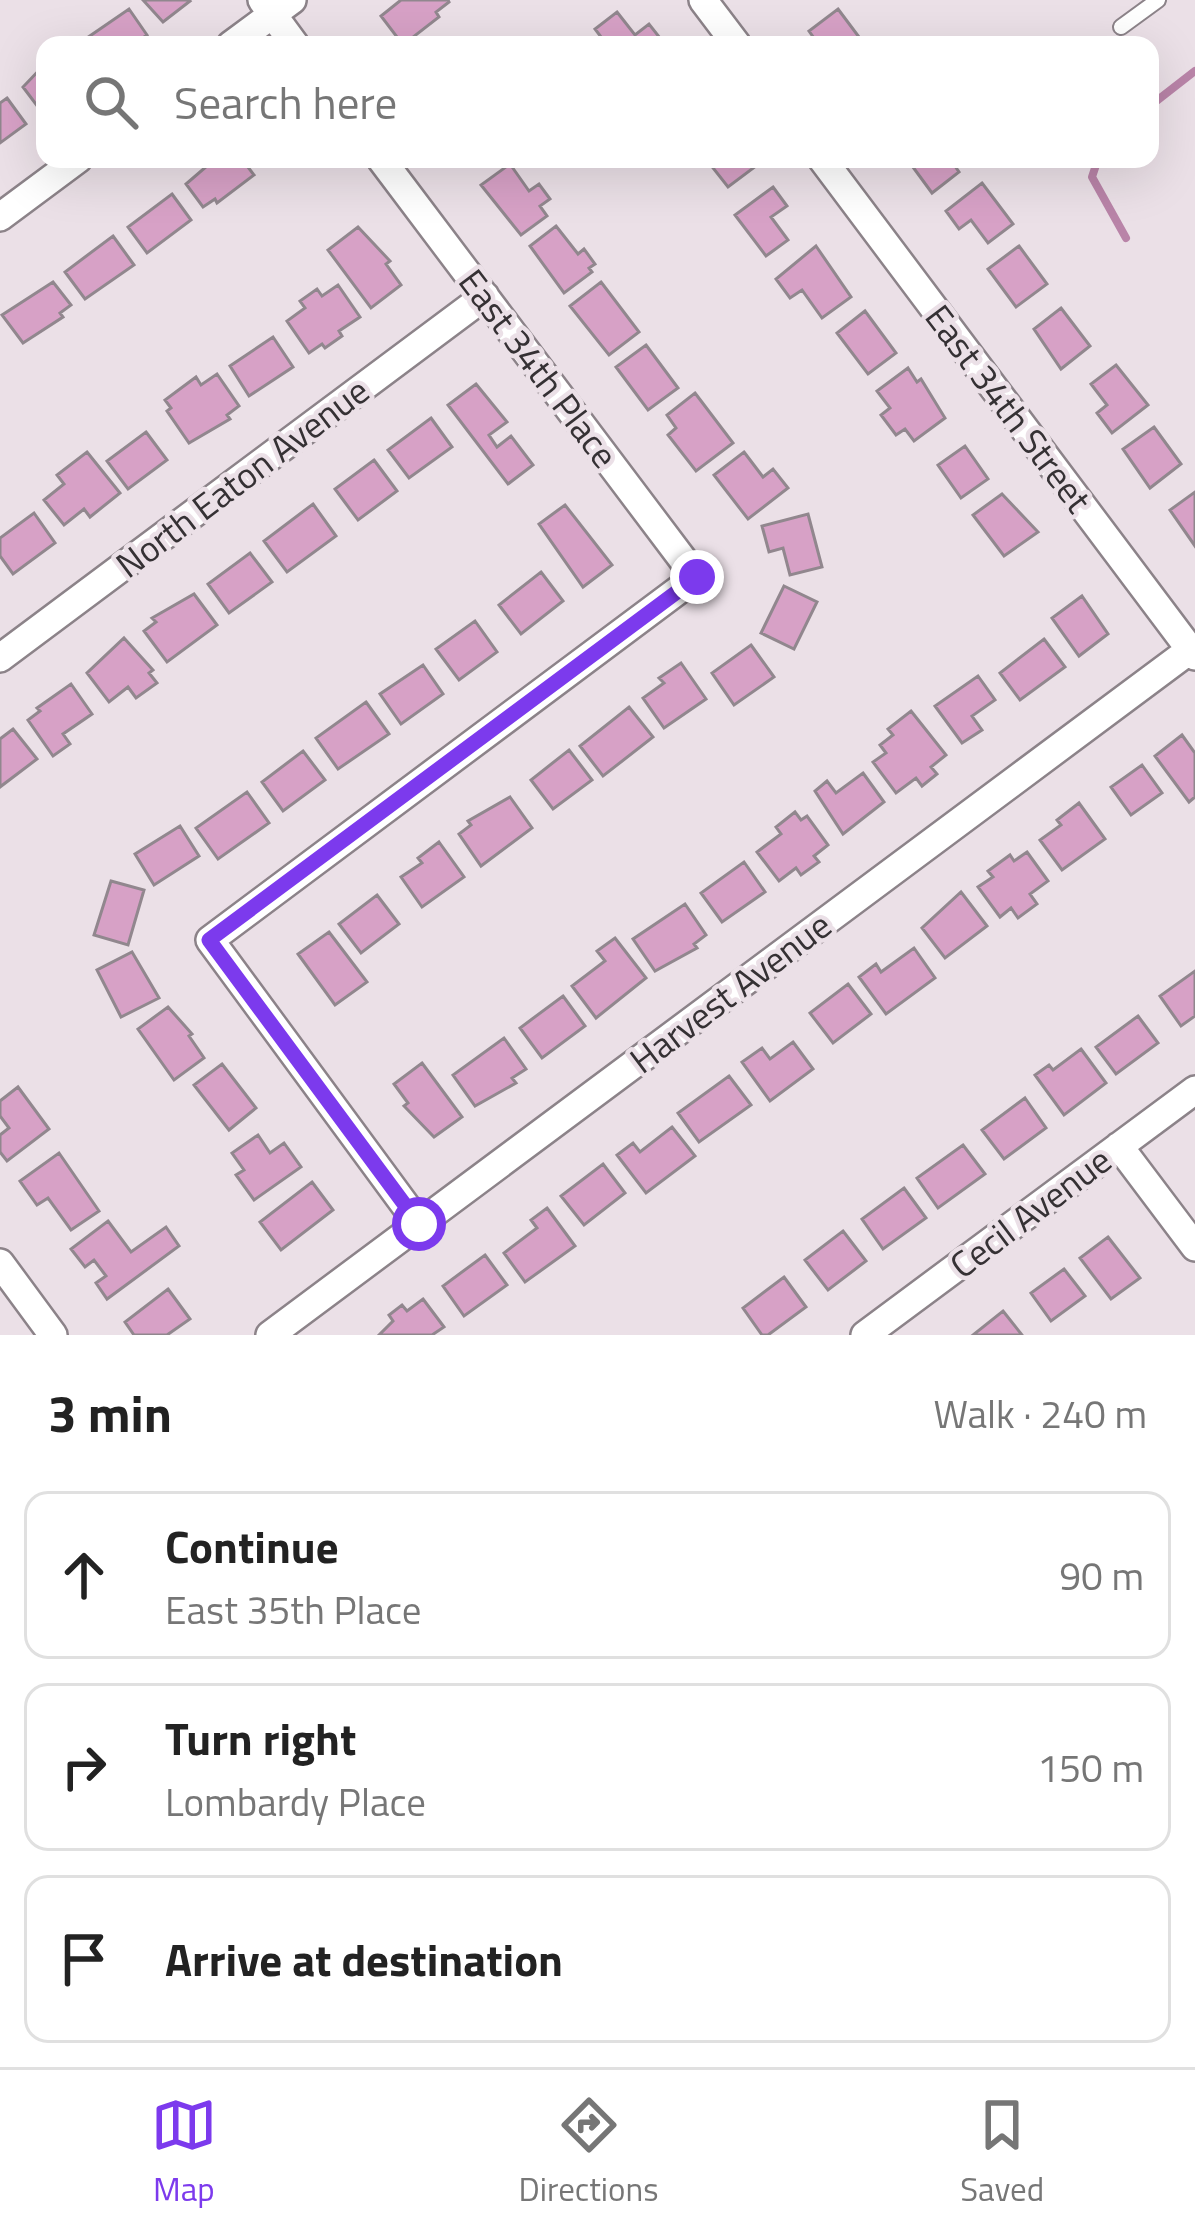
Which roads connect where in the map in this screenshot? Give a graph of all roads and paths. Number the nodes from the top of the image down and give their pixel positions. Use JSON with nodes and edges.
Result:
{"nodes":[{"id":1,"x":703,"y":0,"type":"edge"},
{"id":2,"x":1158,"y":0,"type":"edge"},
{"id":3,"x":275,"y":5,"type":"edge"},
{"id":4,"x":1121,"y":27,"type":"dead end"},
{"id":5,"x":242,"y":36,"type":"edge"},
{"id":6,"x":290,"y":36,"type":"edge"},
{"id":7,"x":730,"y":36,"type":"edge"},
{"id":8,"x":66,"y":168,"type":"edge"},
{"id":9,"x":388,"y":168,"type":"edge"},
{"id":10,"x":829,"y":168,"type":"edge"},
{"id":11,"x":0,"y":217,"type":"edge"},
{"id":12,"x":485,"y":296,"type":"junction"},
{"id":13,"x":1193,"y":653,"type":"edge"},
{"id":14,"x":0,"y":658,"type":"edge"},
{"id":15,"x":1195,"y":1090,"type":"edge"},
{"id":16,"x":1119,"y":1146,"type":"junction"},
{"id":17,"x":419,"y":1224,"type":"junction"},
{"id":18,"x":1195,"y":1247,"type":"edge"},
{"id":19,"x":0,"y":1263,"type":"edge"},
{"id":20,"x":53,"y":1335,"type":"edge"},
{"id":21,"x":270,"y":1335,"type":"edge"},
{"id":22,"x":865,"y":1335,"type":"edge"}],
"edges":[{"from":1,"to":7,"type":"street"},
{"from":2,"to":4,"type":"lane"},
{"from":3,"to":5,"type":"street"},
{"from":3,"to":6,"type":"street"},
{"from":8,"to":11,"type":"street"},
{"from":9,"to":12,"type":"street","name":"East 34th Place"},
{"from":10,"to":13,"type":"street","name":"East 34th Street"},
{"from":12,"to":14,"type":"street","name":"North Eaton Avenue"},
{"from":12,"to":17,"type":"street","name":"East 34th Place"},
{"from":13,"to":17,"type":"street","name":"Harvest Avenue"},
{"from":15,"to":16,"type":"street","name":"Cecil Avenue"},
{"from":16,"to":18,"type":"street"},
{"from":16,"to":22,"type":"street","name":"Cecil Avenue"},
{"from":17,"to":21,"type":"street","name":"Harvest Avenue"},
{"from":19,"to":20,"type":"street"}]}
